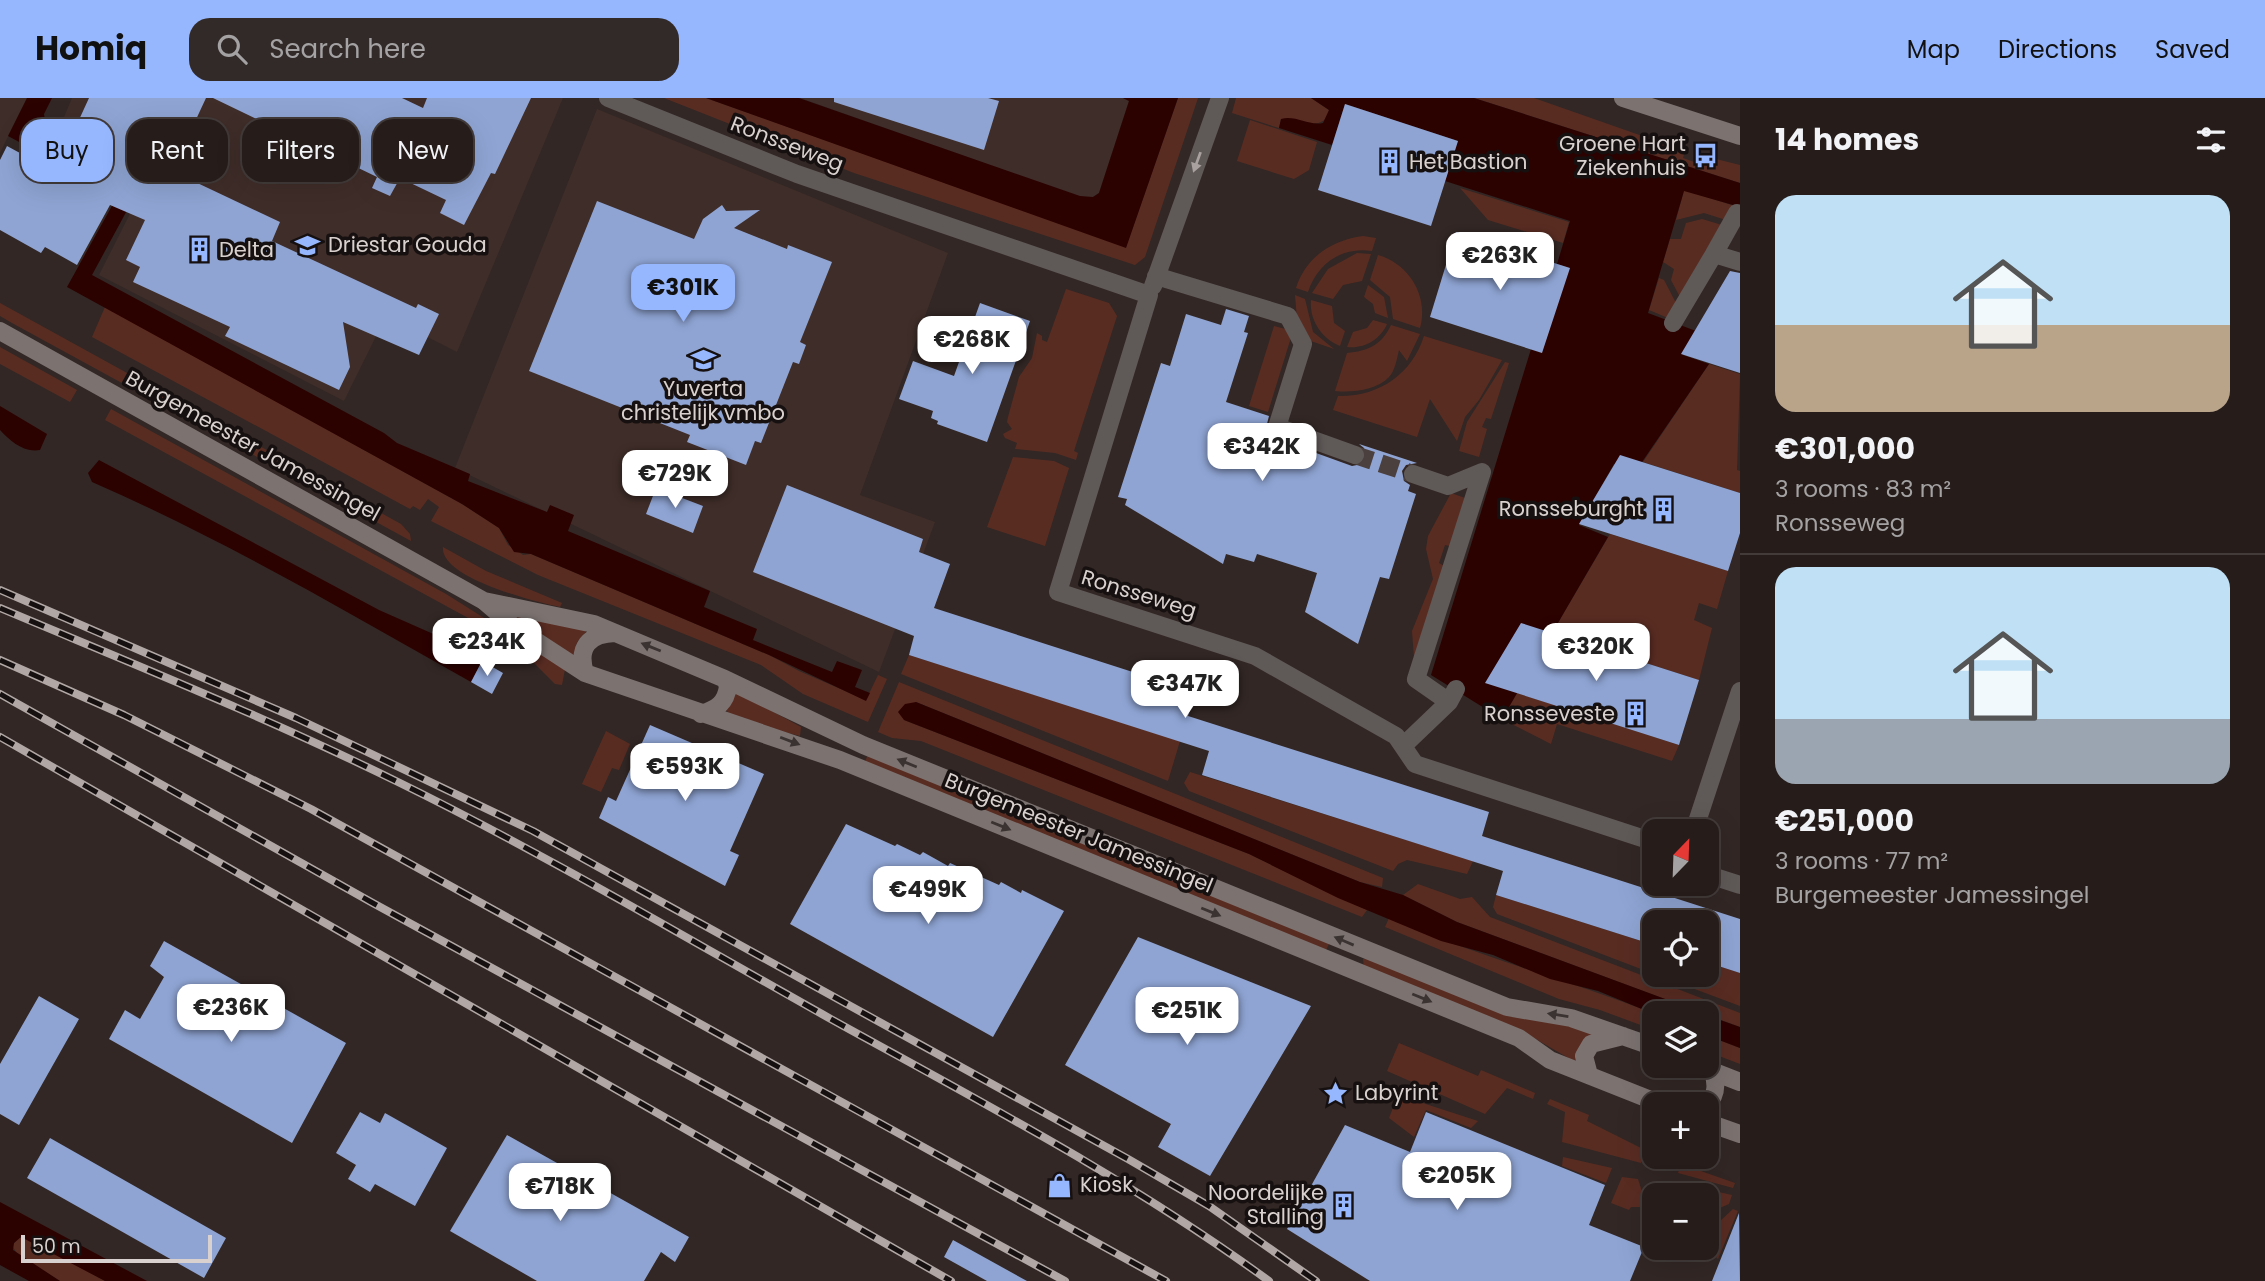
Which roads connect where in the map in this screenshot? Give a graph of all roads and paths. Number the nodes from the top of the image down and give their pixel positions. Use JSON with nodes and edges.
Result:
{"nodes":[{"id":1,"x":608,"y":98,"type":"edge"},
{"id":2,"x":1220,"y":98,"type":"edge"},
{"id":3,"x":1623,"y":98,"type":"edge"},
{"id":4,"x":1740,"y":136,"type":"edge"},
{"id":5,"x":1737,"y":213,"type":"dead end"},
{"id":6,"x":1714,"y":254,"type":"junction"},
{"id":7,"x":1740,"y":262,"type":"edge"},
{"id":8,"x":1156,"y":276,"type":"junction"},
{"id":9,"x":1149,"y":295,"type":"junction"},
{"id":10,"x":1673,"y":323,"type":"dead end"},
{"id":11,"x":0,"y":331,"type":"edge"},
{"id":12,"x":1355,"y":455,"type":"tunnel mouth"},
{"id":13,"x":1413,"y":474,"type":"tunnel mouth"},
{"id":14,"x":484,"y":601,"type":"junction"},
{"id":15,"x":615,"y":633,"type":"junction"},
{"id":16,"x":586,"y":673,"type":"junction"},
{"id":17,"x":725,"y":679,"type":"junction"},
{"id":18,"x":1740,"y":691,"type":"edge"},
{"id":19,"x":701,"y":714,"type":"junction"},
{"id":20,"x":1404,"y":746,"type":"junction"},
{"id":21,"x":1699,"y":819,"type":"edge"},
{"id":22,"x":1642,"y":838,"type":"edge"},
{"id":23,"x":1719,"y":878,"type":"edge"},
{"id":24,"x":1740,"y":885,"type":"edge"},
{"id":25,"x":1623,"y":1035,"type":"junction"},
{"id":26,"x":1642,"y":1042,"type":"edge"},
{"id":27,"x":1719,"y":1074,"type":"edge"},
{"id":28,"x":1589,"y":1075,"type":"junction"},
{"id":29,"x":1740,"y":1082,"type":"edge"},
{"id":30,"x":1642,"y":1096,"type":"edge"},
{"id":31,"x":1719,"y":1127,"type":"edge"},
{"id":32,"x":1740,"y":1134,"type":"edge"}],
"edges":[{"from":1,"to":9,"type":"street","name":"Ronsseweg"},
{"from":2,"to":8,"type":"street","name":"Ronsseweg","one_way":true},
{"from":3,"to":4,"type":"main road"},
{"from":5,"to":6,"type":"street"},
{"from":6,"to":7,"type":"street"},
{"from":6,"to":10,"type":"street"},
{"from":8,"to":9,"type":"street","name":"Ronsseweg"},
{"from":8,"to":12,"type":"street"},
{"from":9,"to":20,"type":"street","name":"Ronsseweg"},
{"from":11,"to":14,"type":"main road","name":"Burgemeester Jamessingel"},
{"from":13,"to":20,"type":"street"},
{"from":14,"to":15,"type":"main road","name":"Burgemeester Jamessingel"},
{"from":14,"to":16,"type":"main road","name":"Burgemeester Jamessingel"},
{"from":15,"to":16,"type":"main road"},
{"from":17,"to":15,"type":"main road","name":"Burgemeester Jamessingel","one_way":true},
{"from":16,"to":19,"type":"main road","name":"Burgemeester Jamessingel"},
{"from":17,"to":19,"type":"main road"},
{"from":25,"to":17,"type":"main road","name":"Burgemeester Jamessingel","one_way":true},
{"from":18,"to":21,"type":"street"},
{"from":19,"to":28,"type":"main road","name":"Burgemeester Jamessingel","one_way":true},
{"from":20,"to":22,"type":"street","name":"Ronsseweg"},
{"from":23,"to":24,"type":"street"},
{"from":25,"to":26,"type":"main road","name":"Burgemeester Jamessingel"},
{"from":25,"to":28,"type":"main road"},
{"from":27,"to":29,"type":"main road"},
{"from":28,"to":30,"type":"main road","name":"Burgemeester Jamessingel"},
{"from":31,"to":32,"type":"main road"}]}
